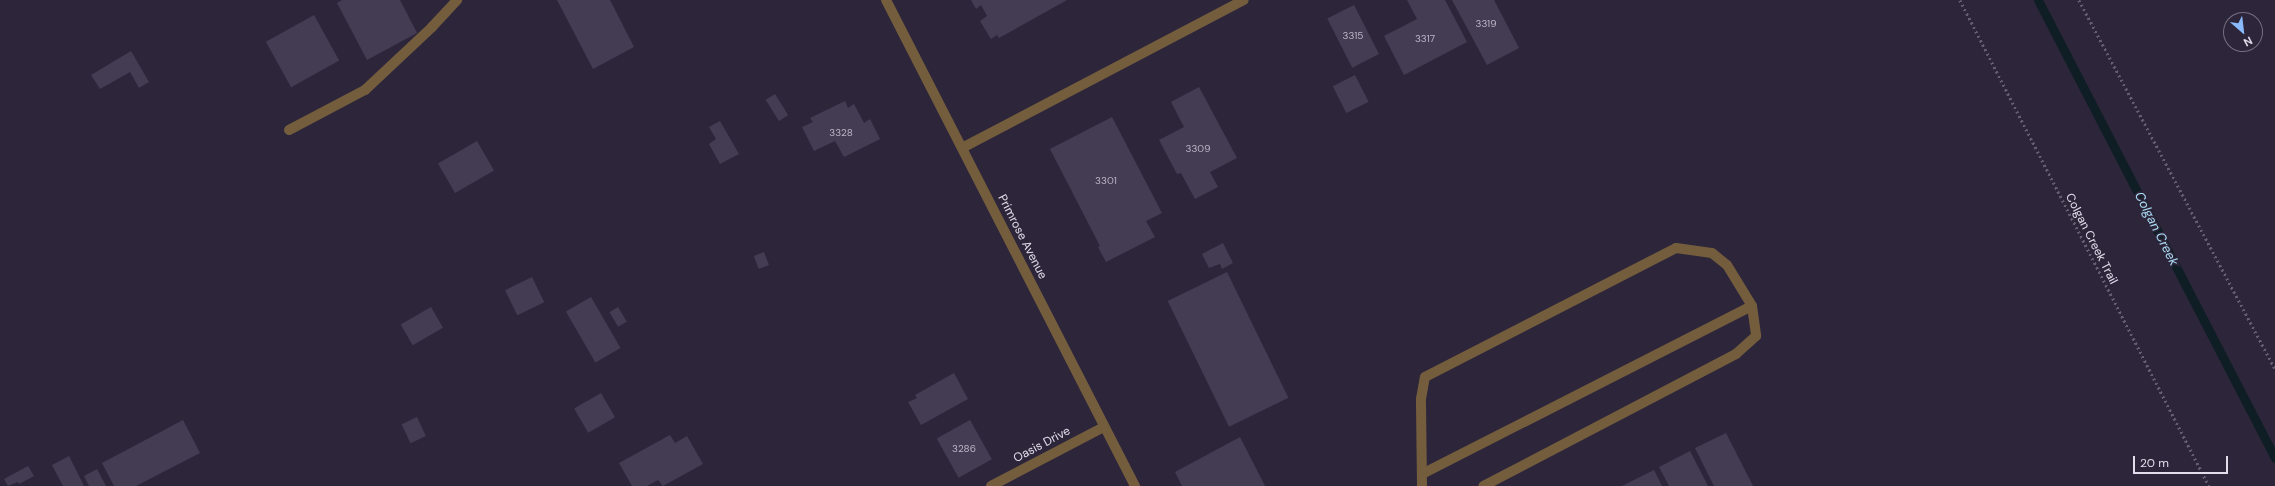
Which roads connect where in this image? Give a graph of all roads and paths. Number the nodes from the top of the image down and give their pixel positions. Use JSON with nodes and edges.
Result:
{"nodes":[{"id":1,"x":457,"y":0,"type":"edge"},
{"id":2,"x":886,"y":0,"type":"edge"},
{"id":3,"x":1244,"y":0,"type":"edge"},
{"id":4,"x":1960,"y":0,"type":"edge"},
{"id":5,"x":2079,"y":0,"type":"edge"},
{"id":6,"x":289,"y":130,"type":"dead end"},
{"id":7,"x":962,"y":148,"type":"junction"},
{"id":8,"x":1752,"y":306,"type":"junction"},
{"id":9,"x":2275,"y":368,"type":"edge"},
{"id":10,"x":1104,"y":427,"type":"junction"},
{"id":11,"x":1422,"y":474,"type":"junction"},
{"id":12,"x":991,"y":486,"type":"edge"},
{"id":13,"x":1135,"y":486,"type":"edge"},
{"id":14,"x":1422,"y":486,"type":"edge"},
{"id":15,"x":1483,"y":486,"type":"edge"},
{"id":16,"x":2208,"y":486,"type":"edge"}],
"edges":[{"from":1,"to":6,"type":"street"},
{"from":2,"to":7,"type":"street","name":"Primrose Avenue"},
{"from":3,"to":7,"type":"street"},
{"from":4,"to":16,"type":"path","name":"Colgan Creek Trail"},
{"from":5,"to":9,"type":"path"},
{"from":7,"to":10,"type":"street","name":"Primrose Avenue"},
{"from":8,"to":11,"type":"street"},
{"from":8,"to":11,"type":"street"},
{"from":8,"to":15,"type":"street"},
{"from":10,"to":12,"type":"street","name":"Oasis Drive"},
{"from":10,"to":13,"type":"street","name":"Primrose Avenue"},
{"from":11,"to":14,"type":"street"}]}
